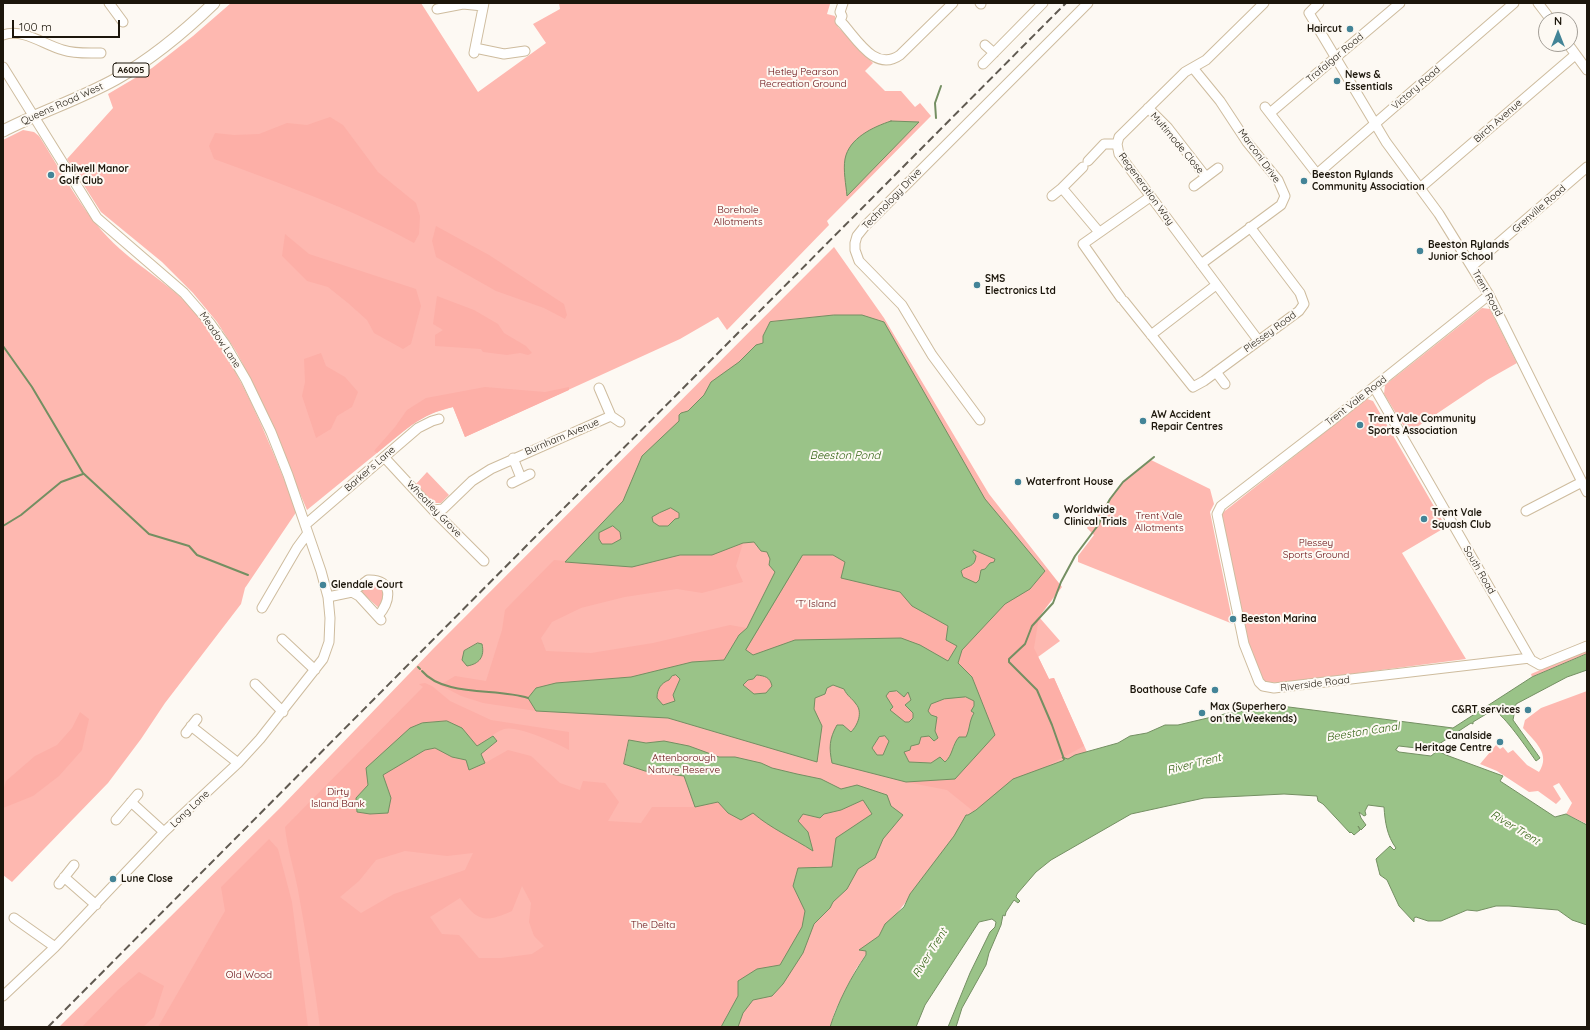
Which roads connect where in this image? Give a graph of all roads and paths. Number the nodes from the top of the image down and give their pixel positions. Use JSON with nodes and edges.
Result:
{"nodes":[{"id":1,"x":110,"y":3,"type":"edge"},
{"id":2,"x":214,"y":3,"type":"edge"},
{"id":3,"x":843,"y":3,"type":"edge"},
{"id":4,"x":953,"y":3,"type":"edge"},
{"id":5,"x":1043,"y":3,"type":"edge"},
{"id":6,"x":1088,"y":3,"type":"edge"},
{"id":7,"x":1264,"y":3,"type":"edge"},
{"id":8,"x":1319,"y":3,"type":"edge"},
{"id":9,"x":1400,"y":3,"type":"edge"},
{"id":10,"x":1514,"y":3,"type":"edge"},
{"id":11,"x":1538,"y":3,"type":"edge"},
{"id":12,"x":483,"y":5,"type":"edge"},
{"id":13,"x":437,"y":9,"type":"dead end"},
{"id":14,"x":1544,"y":12,"type":"edge"},
{"id":15,"x":123,"y":22,"type":"dead end"},
{"id":16,"x":3,"y":35,"type":"edge"},
{"id":17,"x":985,"y":45,"type":"dead end"},
{"id":18,"x":525,"y":51,"type":"dead end"},
{"id":19,"x":101,"y":53,"type":"dead end"},
{"id":20,"x":994,"y":53,"type":"junction"},
{"id":21,"x":1575,"y":54,"type":"joint"},
{"id":22,"x":1336,"y":57,"type":"junction"},
{"id":23,"x":983,"y":64,"type":"dead end"},
{"id":24,"x":3,"y":67,"type":"edge"},
{"id":25,"x":1193,"y":68,"type":"junction"},
{"id":26,"x":1587,"y":70,"type":"edge"},
{"id":27,"x":1148,"y":108,"type":"junction"},
{"id":28,"x":34,"y":116,"type":"junction"},
{"id":29,"x":1375,"y":123,"type":"junction"},
{"id":30,"x":3,"y":131,"type":"edge"},
{"id":31,"x":1117,"y":144,"type":"junction"},
{"id":32,"x":1587,"y":167,"type":"edge"},
{"id":33,"x":1218,"y":168,"type":"dead end"},
{"id":34,"x":1317,"y":174,"type":"joint"},
{"id":35,"x":1206,"y":177,"type":"junction"},
{"id":36,"x":1194,"y":186,"type":"dead end"},
{"id":37,"x":1062,"y":188,"type":"junction"},
{"id":38,"x":1420,"y":188,"type":"junction"},
{"id":39,"x":1052,"y":196,"type":"dead end"},
{"id":40,"x":1150,"y":197,"type":"junction"},
{"id":41,"x":1250,"y":227,"type":"junction"},
{"id":42,"x":1099,"y":232,"type":"junction"},
{"id":43,"x":1201,"y":264,"type":"junction"},
{"id":44,"x":1472,"y":266,"type":"junction"},
{"id":45,"x":1216,"y":284,"type":"junction"},
{"id":46,"x":1490,"y":295,"type":"junction"},
{"id":47,"x":1151,"y":335,"type":"junction"},
{"id":48,"x":1258,"y":340,"type":"junction"},
{"id":49,"x":1216,"y":372,"type":"junction"},
{"id":50,"x":1225,"y":384,"type":"dead end"},
{"id":51,"x":1374,"y":386,"type":"junction"},
{"id":52,"x":600,"y":388,"type":"dead end"},
{"id":53,"x":612,"y":416,"type":"junction"},
{"id":54,"x":439,"y":419,"type":"dead end"},
{"id":55,"x":980,"y":420,"type":"dead end"},
{"id":56,"x":620,"y":422,"type":"dead end"},
{"id":57,"x":384,"y":457,"type":"junction"},
{"id":58,"x":513,"y":458,"type":"junction"},
{"id":59,"x":1582,"y":482,"type":"junction"},
{"id":60,"x":512,"y":483,"type":"dead end"},
{"id":61,"x":1587,"y":492,"type":"edge"},
{"id":62,"x":1220,"y":506,"type":"joint"},
{"id":63,"x":433,"y":510,"type":"junction"},
{"id":64,"x":1526,"y":511,"type":"dead end"},
{"id":65,"x":306,"y":529,"type":"junction"},
{"id":66,"x":484,"y":561,"type":"dead end"},
{"id":67,"x":352,"y":592,"type":"junction"},
{"id":68,"x":328,"y":597,"type":"junction"},
{"id":69,"x":262,"y":608,"type":"dead end"},
{"id":70,"x":282,"y":639,"type":"dead end"},
{"id":71,"x":1587,"y":646,"type":"edge"},
{"id":72,"x":1530,"y":658,"type":"junction"},
{"id":73,"x":315,"y":670,"type":"junction"},
{"id":74,"x":255,"y":684,"type":"dead end"},
{"id":75,"x":283,"y":712,"type":"junction"},
{"id":76,"x":191,"y":726,"type":"dead end"},
{"id":77,"x":238,"y":763,"type":"junction"},
{"id":78,"x":138,"y":794,"type":"dead end"},
{"id":79,"x":131,"y":802,"type":"junction"},
{"id":80,"x":116,"y":820,"type":"dead end"},
{"id":81,"x":164,"y":832,"type":"junction"},
{"id":82,"x":74,"y":866,"type":"dead end"},
{"id":83,"x":96,"y":905,"type":"junction"},
{"id":84,"x":14,"y":918,"type":"dead end"},
{"id":85,"x":55,"y":947,"type":"junction"},
{"id":86,"x":3,"y":996,"type":"edge"}],
"edges":[{"from":1,"to":15,"type":"street"},
{"from":2,"to":28,"type":"main road","name":"Queens Road West","number":"A6005"},
{"from":3,"to":4,"type":"street"},
{"from":5,"to":20,"type":"street"},
{"from":6,"to":55,"type":"street","name":"Technology Drive"},
{"from":7,"to":25,"type":"street","name":"Regeneration Way"},
{"from":8,"to":22,"type":"street","name":"Trent Road"},
{"from":9,"to":22,"type":"street","name":"Trafalgar Road"},
{"from":10,"to":29,"type":"street","name":"Victory Road"},
{"from":11,"to":14,"type":"street"},
{"from":12,"to":13,"type":"street"},
{"from":12,"to":18,"type":"street"},
{"from":16,"to":19,"type":"street"},
{"from":17,"to":20,"type":"street"},
{"from":20,"to":23,"type":"street"},
{"from":21,"to":26,"type":"street"},
{"from":21,"to":38,"type":"street","name":"Birch Avenue"},
{"from":22,"to":29,"type":"street","name":"Trent Road"},
{"from":22,"to":34,"type":"street","name":"Trafalgar Road"},
{"from":24,"to":28,"type":"street","name":"Meadow Lane"},
{"from":25,"to":27,"type":"street","name":"Regeneration Way"},
{"from":25,"to":41,"type":"street","name":"Marconi Drive"},
{"from":27,"to":31,"type":"street","name":"Regeneration Way"},
{"from":27,"to":35,"type":"street","name":"Multimode Close"},
{"from":28,"to":30,"type":"main road","name":"Queens Road West","number":"A6005"},
{"from":28,"to":65,"type":"street","name":"Meadow Lane"},
{"from":29,"to":34,"type":"street","name":"Victory Road"},
{"from":29,"to":38,"type":"street","name":"Trent Road"},
{"from":31,"to":37,"type":"street"},
{"from":31,"to":40,"type":"street","name":"Regeneration Way"},
{"from":32,"to":44,"type":"street","name":"Grenville Road"},
{"from":33,"to":35,"type":"street","name":"Multimode Close"},
{"from":35,"to":36,"type":"street","name":"Multimode Close"},
{"from":37,"to":39,"type":"street"},
{"from":37,"to":42,"type":"street"},
{"from":38,"to":44,"type":"street","name":"Trent Road"},
{"from":40,"to":42,"type":"street"},
{"from":40,"to":43,"type":"street","name":"Regeneration Way"},
{"from":41,"to":43,"type":"street","name":"Marconi Drive"},
{"from":41,"to":48,"type":"street","name":"Plessey Road"},
{"from":42,"to":47,"type":"street"},
{"from":43,"to":45,"type":"street","name":"Regeneration Way"},
{"from":44,"to":46,"type":"street","name":"Trent Road"},
{"from":45,"to":47,"type":"street"},
{"from":45,"to":48,"type":"street","name":"Regeneration Way"},
{"from":46,"to":51,"type":"street","name":"Trent Vale Road"},
{"from":46,"to":59,"type":"street","name":"Trent Road"},
{"from":47,"to":49,"type":"street","name":"Plessey Road"},
{"from":48,"to":49,"type":"street","name":"Plessey Road"},
{"from":49,"to":50,"type":"street"},
{"from":51,"to":62,"type":"street","name":"Trent Vale Road"},
{"from":51,"to":72,"type":"street","name":"South Road"},
{"from":52,"to":53,"type":"street","name":"Burnham Avenue"},
{"from":53,"to":56,"type":"street","name":"Burnham Avenue"},
{"from":53,"to":58,"type":"street","name":"Burnham Avenue"},
{"from":54,"to":57,"type":"street","name":"Barker's Lane"},
{"from":57,"to":63,"type":"street","name":"Wheatley Grove"},
{"from":57,"to":65,"type":"street","name":"Barker's Lane"},
{"from":58,"to":60,"type":"street","name":"Burnham Avenue"},
{"from":58,"to":63,"type":"street","name":"Burnham Avenue"},
{"from":59,"to":61,"type":"street","name":"Trent Road"},
{"from":59,"to":64,"type":"street"},
{"from":62,"to":72,"type":"street","name":"Riverside Road"},
{"from":63,"to":66,"type":"street","name":"Wheatley Grove"},
{"from":65,"to":68,"type":"street","name":"Meadow Lane"},
{"from":65,"to":69,"type":"street"},
{"from":67,"to":67,"type":"street"},
{"from":67,"to":68,"type":"street"},
{"from":68,"to":73,"type":"street","name":"Long Lane"},
{"from":70,"to":73,"type":"street"},
{"from":71,"to":72,"type":"street","name":"South Road"},
{"from":73,"to":75,"type":"street","name":"Long Lane"},
{"from":74,"to":75,"type":"street"},
{"from":75,"to":77,"type":"street","name":"Long Lane"},
{"from":76,"to":77,"type":"street"},
{"from":77,"to":81,"type":"street","name":"Long Lane"},
{"from":78,"to":79,"type":"street"},
{"from":79,"to":80,"type":"street"},
{"from":79,"to":81,"type":"street"},
{"from":81,"to":83,"type":"street","name":"Long Lane"},
{"from":82,"to":83,"type":"street"},
{"from":83,"to":85,"type":"street","name":"Long Lane"},
{"from":84,"to":85,"type":"street"},
{"from":85,"to":86,"type":"street","name":"Long Lane"}]}
